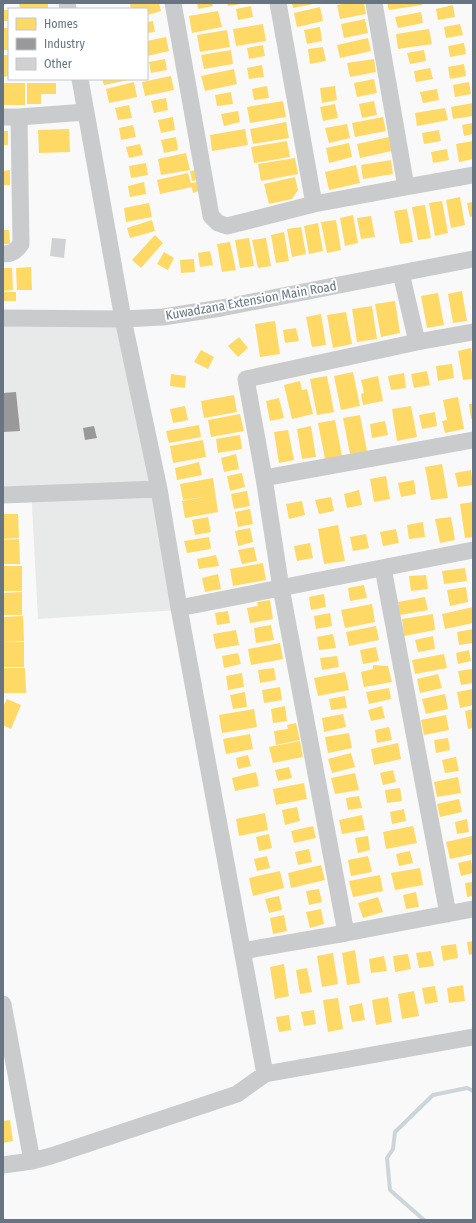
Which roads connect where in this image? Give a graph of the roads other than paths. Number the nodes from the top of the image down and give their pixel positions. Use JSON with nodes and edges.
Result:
{"nodes":[{"id":1,"x":173,"y":3,"type":"edge"},
{"id":2,"x":278,"y":3,"type":"edge"},
{"id":3,"x":374,"y":3,"type":"edge"},
{"id":4,"x":80,"y":80,"type":"edge"},
{"id":5,"x":86,"y":112,"type":"junction"},
{"id":6,"x":11,"y":117,"type":"edge"},
{"id":7,"x":473,"y":175,"type":"edge"},
{"id":8,"x":406,"y":187,"type":"junction"},
{"id":9,"x":314,"y":204,"type":"junction"},
{"id":10,"x":3,"y":254,"type":"edge"},
{"id":11,"x":473,"y":259,"type":"edge"},
{"id":12,"x":401,"y":273,"type":"junction"},
{"id":13,"x":3,"y":318,"type":"edge"},
{"id":14,"x":123,"y":319,"type":"junction"},
{"id":15,"x":473,"y":332,"type":"edge"},
{"id":16,"x":417,"y":342,"type":"junction"},
{"id":17,"x":473,"y":440,"type":"edge"},
{"id":18,"x":264,"y":478,"type":"junction"},
{"id":19,"x":159,"y":489,"type":"junction"},
{"id":20,"x":3,"y":495,"type":"edge"},
{"id":21,"x":473,"y":550,"type":"edge"},
{"id":22,"x":383,"y":568,"type":"junction"},
{"id":23,"x":281,"y":588,"type":"junction"},
{"id":24,"x":179,"y":608,"type":"junction"},
{"id":25,"x":473,"y":909,"type":"edge"},
{"id":26,"x":448,"y":914,"type":"junction"},
{"id":27,"x":346,"y":933,"type":"junction"},
{"id":28,"x":242,"y":951,"type":"junction"},
{"id":29,"x":3,"y":1004,"type":"edge"},
{"id":30,"x":473,"y":1037,"type":"edge"},
{"id":31,"x":265,"y":1074,"type":"junction"},
{"id":32,"x":32,"y":1161,"type":"junction"},
{"id":33,"x":3,"y":1165,"type":"edge"}],
"edges":[{"from":1,"to":9,"type":"street"},
{"from":2,"to":9,"type":"street"},
{"from":3,"to":8,"type":"street"},
{"from":4,"to":5,"type":"street"},
{"from":5,"to":6,"type":"street"},
{"from":5,"to":14,"type":"street"},
{"from":6,"to":10,"type":"street"},
{"from":7,"to":8,"type":"street"},
{"from":8,"to":9,"type":"street"},
{"from":11,"to":12,"type":"street","name":"Kuwadzana Extension Main Road"},
{"from":12,"to":14,"type":"street","name":"Kuwadzana Extension Main Road"},
{"from":12,"to":16,"type":"street"},
{"from":13,"to":14,"type":"street","name":"Kuwadzana Extension Main Road"},
{"from":14,"to":19,"type":"street"},
{"from":15,"to":16,"type":"street"},
{"from":16,"to":18,"type":"street"},
{"from":17,"to":18,"type":"street"},
{"from":18,"to":23,"type":"street"},
{"from":19,"to":20,"type":"street"},
{"from":19,"to":24,"type":"street"},
{"from":21,"to":22,"type":"street"},
{"from":22,"to":23,"type":"street"},
{"from":22,"to":26,"type":"street"},
{"from":23,"to":24,"type":"street"},
{"from":23,"to":27,"type":"street"},
{"from":24,"to":28,"type":"street"},
{"from":25,"to":26,"type":"street"},
{"from":26,"to":27,"type":"street"},
{"from":27,"to":28,"type":"street"},
{"from":28,"to":31,"type":"street"},
{"from":29,"to":32,"type":"street"},
{"from":30,"to":31,"type":"street"},
{"from":31,"to":32,"type":"street"},
{"from":32,"to":33,"type":"street"}]}
